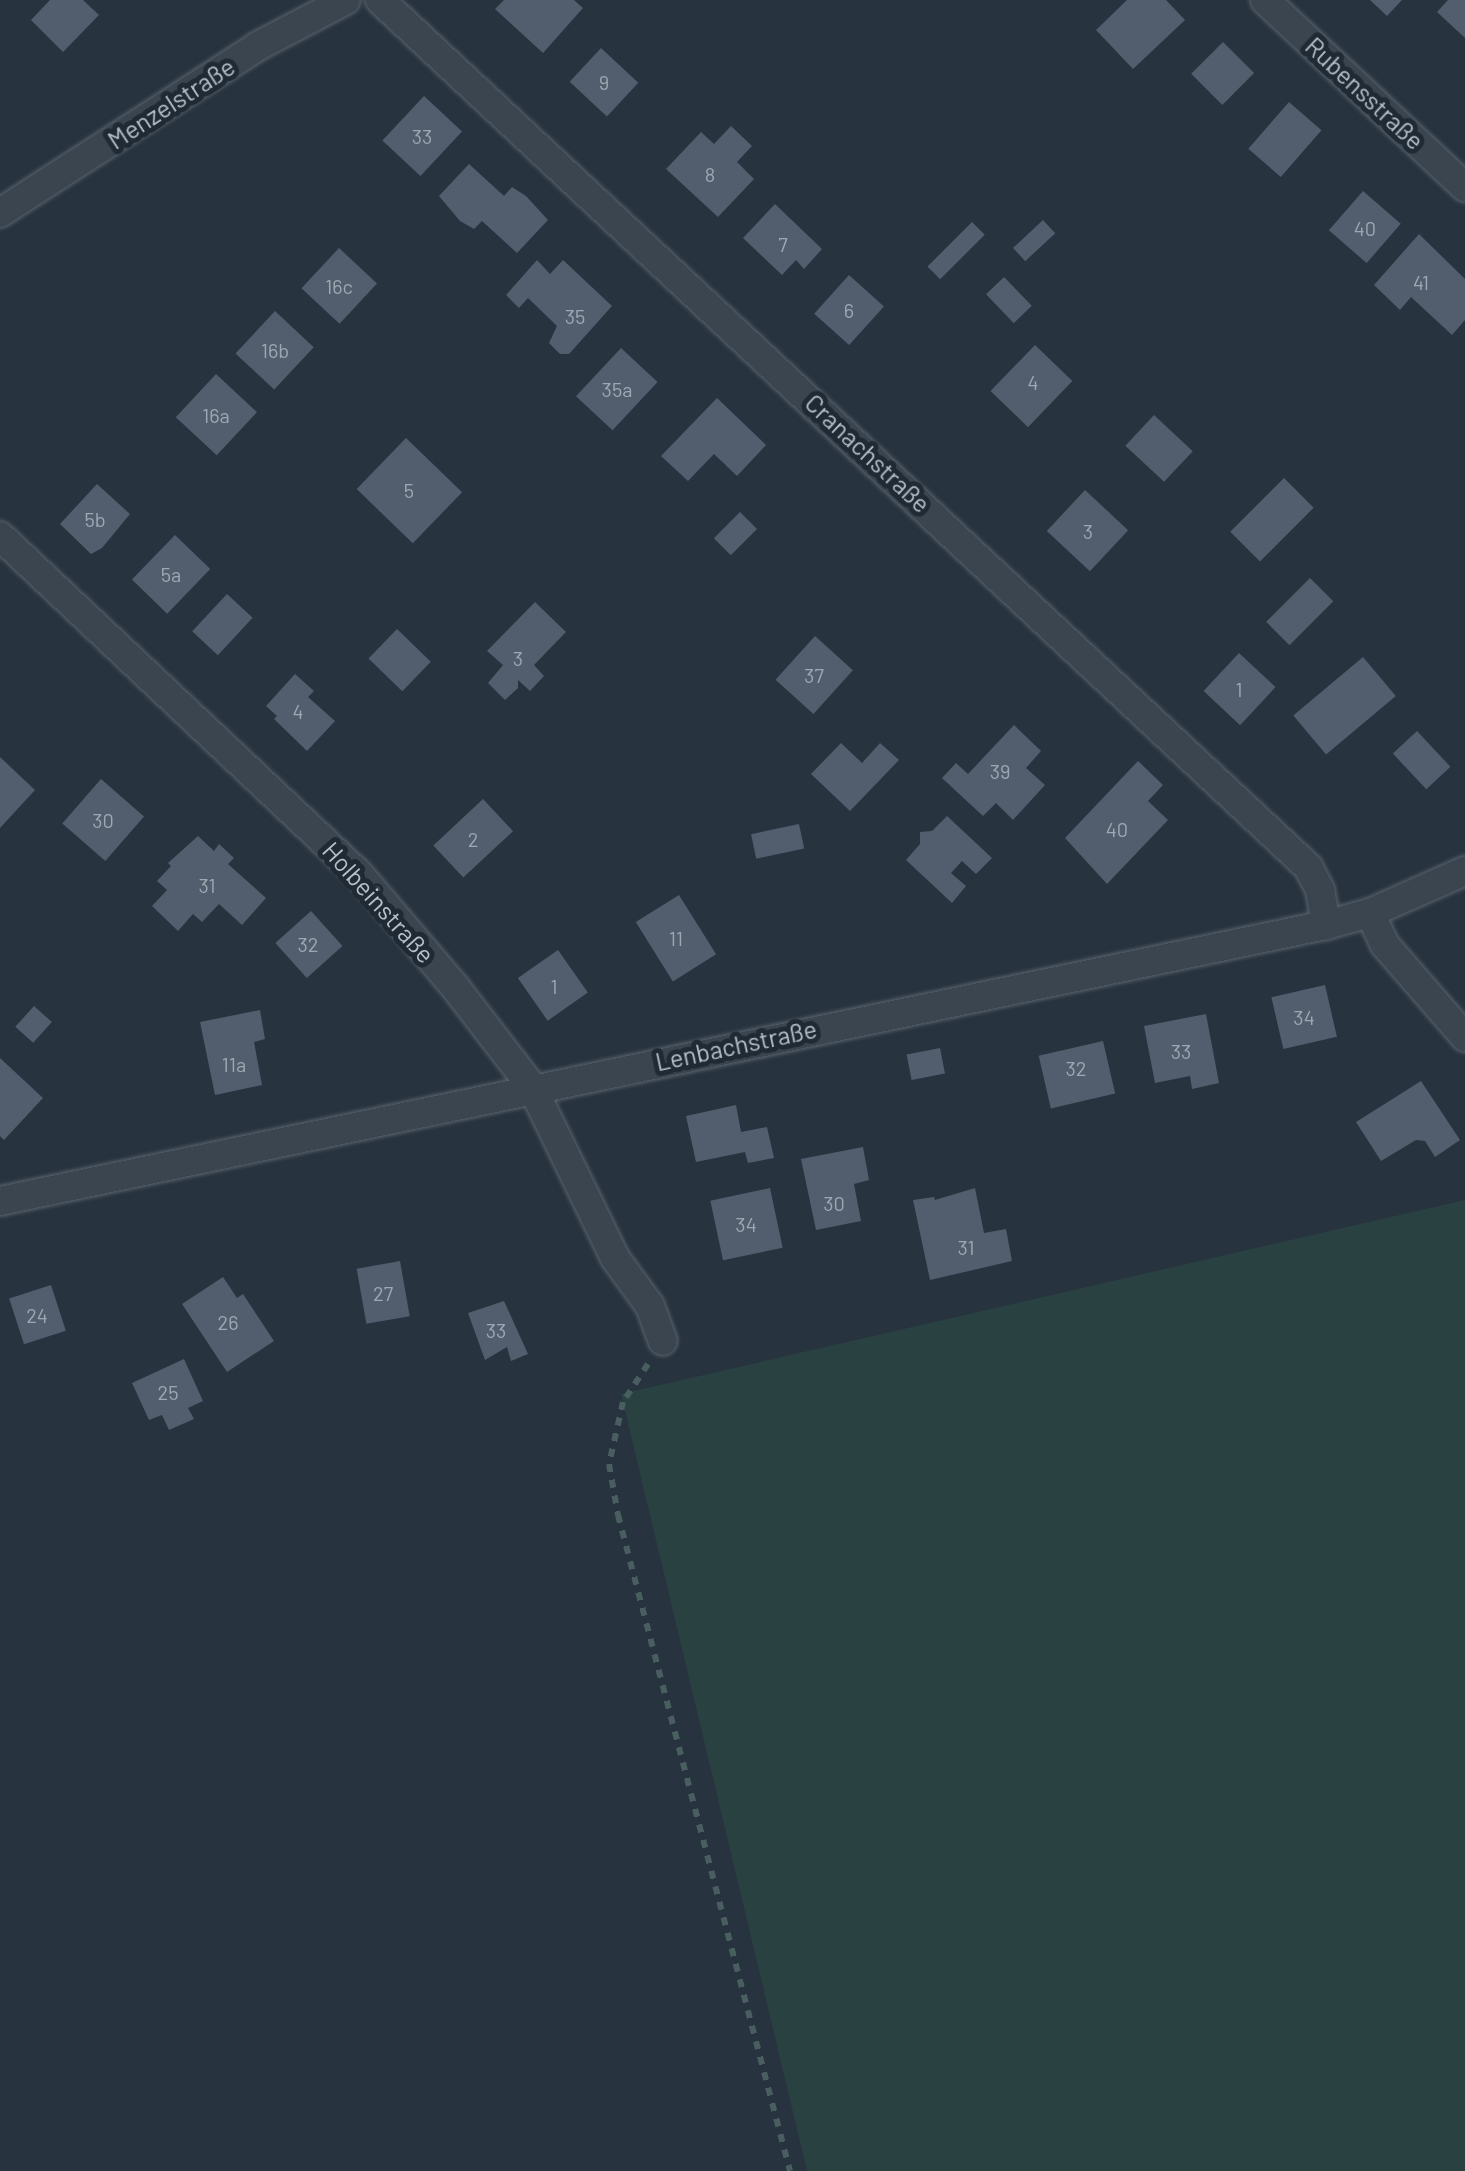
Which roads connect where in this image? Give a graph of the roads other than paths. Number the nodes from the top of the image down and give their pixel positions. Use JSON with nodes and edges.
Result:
{"nodes":[{"id":1,"x":346,"y":0,"type":"edge"},
{"id":2,"x":380,"y":0,"type":"edge"},
{"id":3,"x":1265,"y":0,"type":"edge"},
{"id":4,"x":1465,"y":186,"type":"edge"},
{"id":5,"x":0,"y":213,"type":"edge"},
{"id":6,"x":0,"y":536,"type":"edge"},
{"id":7,"x":1465,"y":871,"type":"edge"},
{"id":8,"x":1370,"y":913,"type":"junction"},
{"id":9,"x":1326,"y":925,"type":"junction"},
{"id":10,"x":1465,"y":1037,"type":"edge"},
{"id":11,"x":532,"y":1087,"type":"junction"},
{"id":12,"x":0,"y":1201,"type":"edge"},
{"id":13,"x":663,"y":1340,"type":"road end"}],
"edges":[{"from":1,"to":5,"type":"street","name":"Menzelstraße"},
{"from":2,"to":9,"type":"street","name":"Cranachstraße"},
{"from":3,"to":4,"type":"street","name":"Rubensstraße"},
{"from":6,"to":11,"type":"street","name":"Holbeinstraße"},
{"from":7,"to":8,"type":"street","name":"Lenbachstraße"},
{"from":8,"to":9,"type":"street","name":"Lenbachstraße"},
{"from":8,"to":10,"type":"street"},
{"from":9,"to":11,"type":"street","name":"Lenbachstraße"},
{"from":11,"to":12,"type":"street","name":"Lenbachstraße"},
{"from":11,"to":13,"type":"street","name":"Holbeinstraße"}]}
